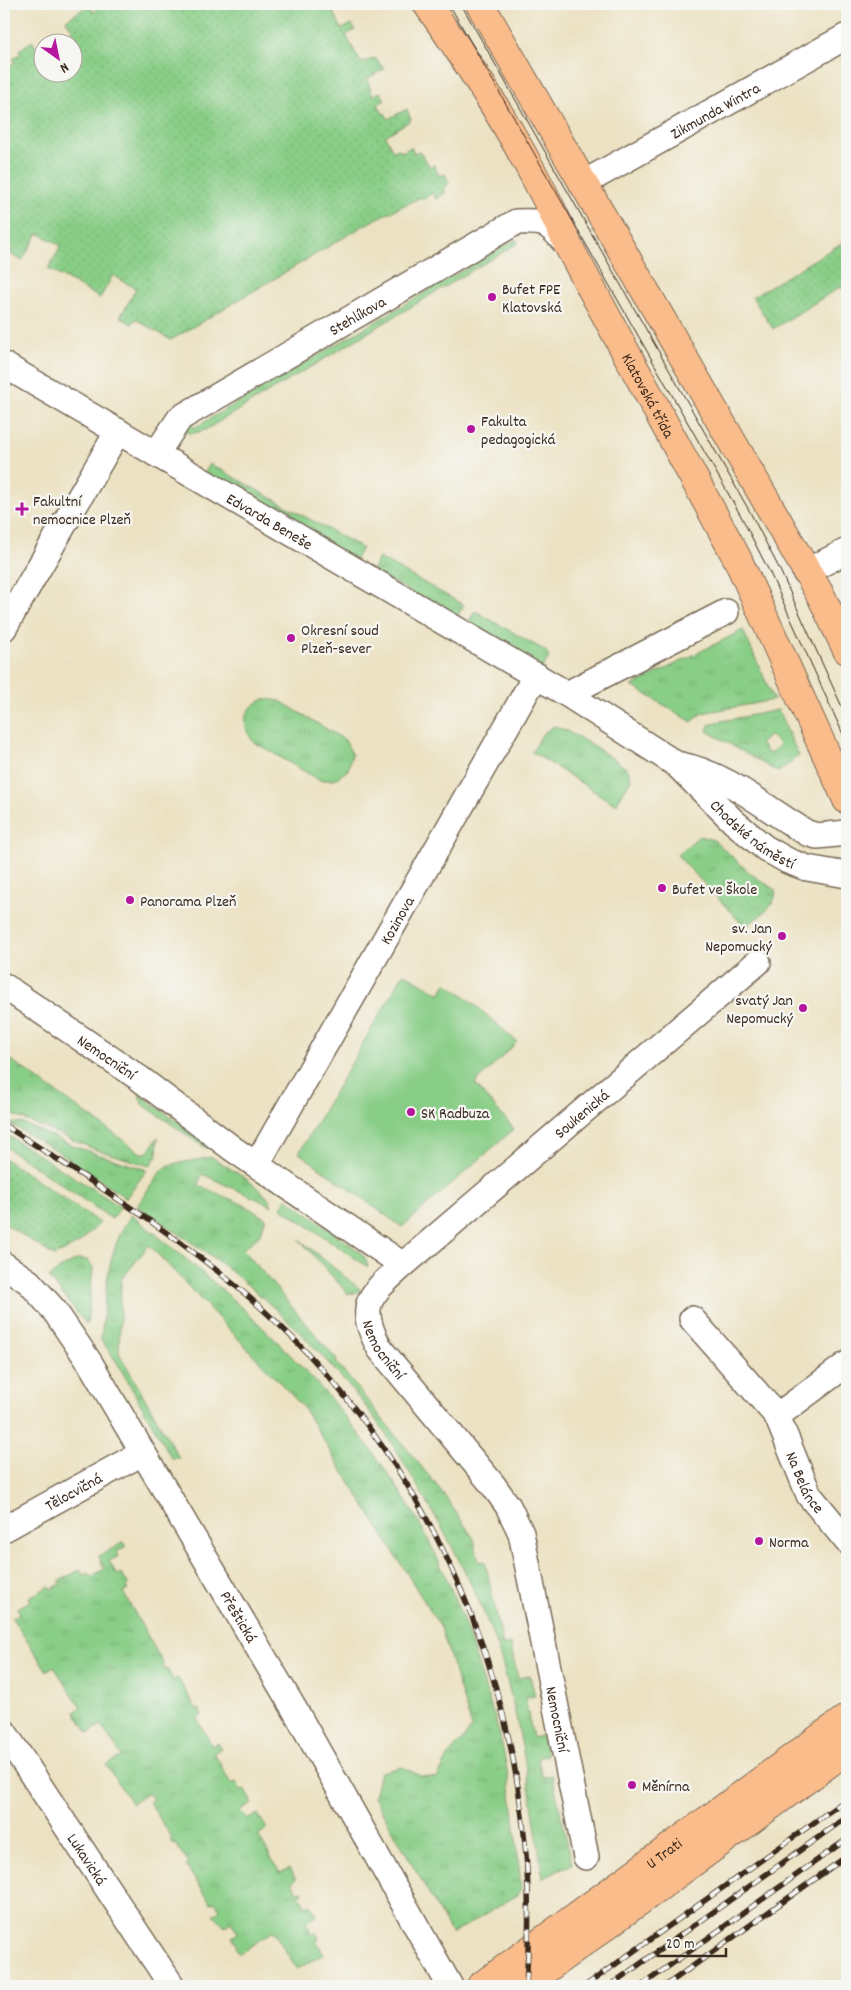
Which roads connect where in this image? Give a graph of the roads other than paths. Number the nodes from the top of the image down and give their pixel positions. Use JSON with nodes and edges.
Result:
{"nodes":[{"id":1,"x":427,"y":4,"type":"edge"},
{"id":2,"x":480,"y":4,"type":"edge"},
{"id":3,"x":847,"y":36,"type":"edge"},
{"id":4,"x":582,"y":184,"type":"junction"},
{"id":5,"x":568,"y":247,"type":"junction"},
{"id":6,"x":4,"y":365,"type":"edge"},
{"id":7,"x":118,"y":431,"type":"junction"},
{"id":8,"x":156,"y":454,"type":"junction"},
{"id":9,"x":847,"y":550,"type":"edge"},
{"id":10,"x":805,"y":572,"type":"junction"},
{"id":11,"x":726,"y":612,"type":"dead end"},
{"id":12,"x":4,"y":628,"type":"edge"},
{"id":13,"x":847,"y":650,"type":"edge"},
{"id":14,"x":536,"y":675,"type":"junction"},
{"id":15,"x":567,"y":694,"type":"junction"},
{"id":16,"x":676,"y":764,"type":"junction"},
{"id":17,"x":847,"y":800,"type":"edge"},
{"id":18,"x":847,"y":833,"type":"edge"},
{"id":19,"x":847,"y":875,"type":"edge"},
{"id":20,"x":758,"y":962,"type":"dead end"},
{"id":21,"x":4,"y":986,"type":"edge"},
{"id":22,"x":257,"y":1164,"type":"junction"},
{"id":23,"x":4,"y":1265,"type":"edge"},
{"id":24,"x":403,"y":1265,"type":"junction"},
{"id":25,"x":692,"y":1319,"type":"dead end"},
{"id":26,"x":847,"y":1364,"type":"edge"},
{"id":27,"x":777,"y":1416,"type":"junction"},
{"id":28,"x":142,"y":1453,"type":"junction"},
{"id":29,"x":4,"y":1530,"type":"edge"},
{"id":30,"x":847,"y":1541,"type":"edge"},
{"id":31,"x":847,"y":1718,"type":"edge"},
{"id":32,"x":4,"y":1732,"type":"edge"},
{"id":33,"x":847,"y":1750,"type":"edge"},
{"id":34,"x":586,"y":1857,"type":"dead end"},
{"id":35,"x":172,"y":1986,"type":"edge"},
{"id":36,"x":450,"y":1986,"type":"edge"},
{"id":37,"x":481,"y":1986,"type":"edge"},
{"id":38,"x":523,"y":1986,"type":"edge"}],
"edges":[{"from":1,"to":5,"type":"main road","name":"Klatovská třída"},
{"from":2,"to":4,"type":"main road"},
{"from":3,"to":4,"type":"street","name":"Zikmunda Wintra"},
{"from":4,"to":10,"type":"main road"},
{"from":5,"to":8,"type":"street","name":"Stehlíkova"},
{"from":5,"to":17,"type":"main road","name":"Klatovská třída"},
{"from":6,"to":7,"type":"street","name":"Edvarda Beneše"},
{"from":7,"to":8,"type":"street","name":"Edvarda Beneše"},
{"from":7,"to":12,"type":"street"},
{"from":8,"to":14,"type":"street","name":"Edvarda Beneše"},
{"from":9,"to":10,"type":"street"},
{"from":10,"to":13,"type":"main road"},
{"from":11,"to":15,"type":"street"},
{"from":14,"to":15,"type":"street","name":"Chodské náměstí"},
{"from":14,"to":22,"type":"street","name":"Kozinova"},
{"from":15,"to":16,"type":"street","name":"Chodské náměstí"},
{"from":16,"to":18,"type":"street","name":"Chodské náměstí"},
{"from":16,"to":19,"type":"street","name":"Chodské náměstí"},
{"from":20,"to":24,"type":"street","name":"Soukenická"},
{"from":21,"to":22,"type":"street","name":"Nemocniční"},
{"from":22,"to":24,"type":"street","name":"Nemocniční"},
{"from":23,"to":28,"type":"street","name":"Přeštická"},
{"from":24,"to":34,"type":"street","name":"Nemocniční"},
{"from":25,"to":27,"type":"street","name":"Na Belánce"},
{"from":26,"to":27,"type":"street"},
{"from":27,"to":30,"type":"street","name":"Na Belánce"},
{"from":28,"to":29,"type":"street","name":"Tělocvičná"},
{"from":28,"to":36,"type":"street","name":"Přeštická"},
{"from":31,"to":37,"type":"main road","name":"U Trati"},
{"from":32,"to":35,"type":"street","name":"Lukavická"},
{"from":33,"to":38,"type":"main road","name":"U Trati"}]}
